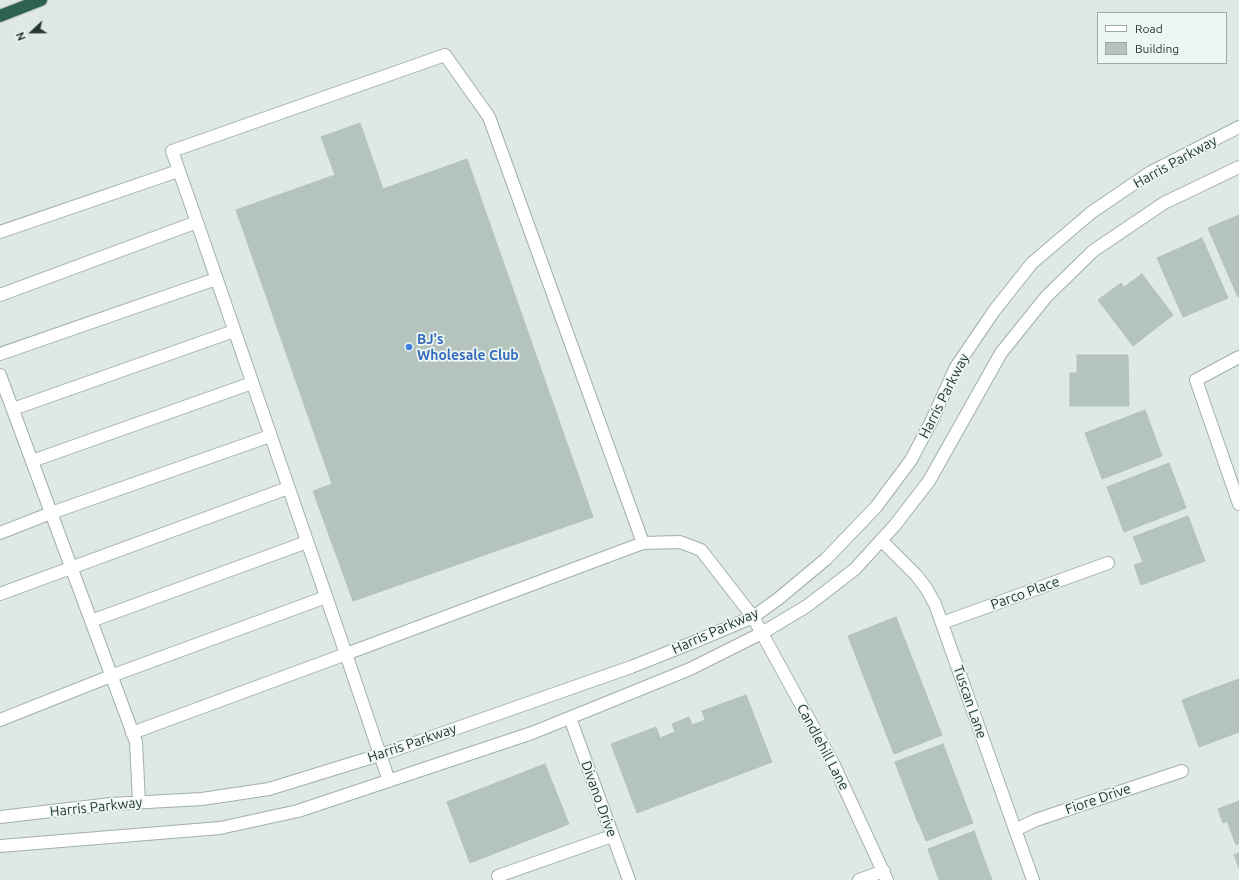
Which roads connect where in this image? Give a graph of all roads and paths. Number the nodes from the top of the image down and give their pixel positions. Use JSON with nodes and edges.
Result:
{"nodes":[{"id":1,"x":40,"y":0,"type":"edge"},
{"id":2,"x":0,"y":16,"type":"edge"},
{"id":3,"x":1239,"y":127,"type":"edge"},
{"id":4,"x":1239,"y":167,"type":"edge"},
{"id":5,"x":178,"y":171,"type":"junction"},
{"id":6,"x":197,"y":222,"type":"junction"},
{"id":7,"x":0,"y":232,"type":"edge"},
{"id":8,"x":216,"y":279,"type":"junction"},
{"id":9,"x":0,"y":295,"type":"edge"},
{"id":10,"x":234,"y":331,"type":"junction"},
{"id":11,"x":0,"y":354,"type":"edge"},
{"id":12,"x":1239,"y":357,"type":"edge"},
{"id":13,"x":0,"y":375,"type":"edge"},
{"id":14,"x":252,"y":383,"type":"junction"},
{"id":15,"x":13,"y":409,"type":"junction"},
{"id":16,"x":270,"y":436,"type":"junction"},
{"id":17,"x":32,"y":461,"type":"junction"},
{"id":18,"x":288,"y":488,"type":"junction"},
{"id":19,"x":1239,"y":504,"type":"edge"},
{"id":20,"x":51,"y":513,"type":"junction"},
{"id":21,"x":0,"y":533,"type":"edge"},
{"id":22,"x":881,"y":540,"type":"junction"},
{"id":23,"x":307,"y":542,"type":"junction"},
{"id":24,"x":643,"y":543,"type":"junction"},
{"id":25,"x":1108,"y":563,"type":"dead end"},
{"id":26,"x":71,"y":568,"type":"junction"},
{"id":27,"x":0,"y":594,"type":"edge"},
{"id":28,"x":326,"y":597,"type":"junction"},
{"id":29,"x":753,"y":617,"type":"junction"},
{"id":30,"x":91,"y":622,"type":"junction"},
{"id":31,"x":942,"y":623,"type":"junction"},
{"id":32,"x":762,"y":633,"type":"junction"},
{"id":33,"x":346,"y":654,"type":"junction"},
{"id":34,"x":111,"y":676,"type":"junction"},
{"id":35,"x":570,"y":718,"type":"junction"},
{"id":36,"x":0,"y":720,"type":"edge"},
{"id":37,"x":132,"y":733,"type":"junction"},
{"id":38,"x":380,"y":755,"type":"junction"},
{"id":39,"x":1182,"y":771,"type":"dead end"},
{"id":40,"x":388,"y":782,"type":"junction"},
{"id":41,"x":140,"y":802,"type":"junction"},
{"id":42,"x":0,"y":817,"type":"edge"},
{"id":43,"x":1015,"y":830,"type":"junction"},
{"id":44,"x":612,"y":836,"type":"junction"},
{"id":45,"x":0,"y":846,"type":"edge"},
{"id":46,"x":885,"y":875,"type":"edge"},
{"id":47,"x":500,"y":880,"type":"edge"},
{"id":48,"x":629,"y":880,"type":"edge"},
{"id":49,"x":859,"y":880,"type":"edge"},
{"id":50,"x":1033,"y":880,"type":"edge"}],
"edges":[{"from":1,"to":2,"type":"highway"},
{"from":3,"to":29,"type":"street","name":"Harris Parkway"},
{"from":4,"to":22,"type":"street","name":"Harris Parkway"},
{"from":5,"to":6,"type":"street"},
{"from":5,"to":7,"type":"street"},
{"from":5,"to":24,"type":"street"},
{"from":6,"to":8,"type":"street"},
{"from":6,"to":9,"type":"street"},
{"from":8,"to":10,"type":"street"},
{"from":8,"to":11,"type":"street"},
{"from":10,"to":14,"type":"street"},
{"from":10,"to":15,"type":"street"},
{"from":12,"to":19,"type":"street"},
{"from":13,"to":15,"type":"street"},
{"from":14,"to":16,"type":"street"},
{"from":14,"to":17,"type":"street"},
{"from":15,"to":17,"type":"street"},
{"from":16,"to":18,"type":"street"},
{"from":16,"to":20,"type":"street"},
{"from":17,"to":20,"type":"street"},
{"from":18,"to":23,"type":"street"},
{"from":18,"to":26,"type":"street"},
{"from":20,"to":21,"type":"street"},
{"from":20,"to":26,"type":"street"},
{"from":22,"to":31,"type":"street","name":"Tuscan Lane"},
{"from":22,"to":32,"type":"street","name":"Harris Parkway"},
{"from":23,"to":28,"type":"street"},
{"from":23,"to":30,"type":"street"},
{"from":24,"to":29,"type":"street","name":"Candlehill Lane"},
{"from":24,"to":33,"type":"street","name":"Candlehill Lane"},
{"from":25,"to":31,"type":"street","name":"Parco Place"},
{"from":26,"to":27,"type":"street"},
{"from":26,"to":30,"type":"street"},
{"from":28,"to":33,"type":"street"},
{"from":28,"to":34,"type":"street"},
{"from":29,"to":32,"type":"street","name":"Candlehill Lane"},
{"from":29,"to":38,"type":"street","name":"Harris Parkway"},
{"from":30,"to":34,"type":"street"},
{"from":31,"to":43,"type":"street","name":"Tuscan Lane"},
{"from":32,"to":35,"type":"street","name":"Harris Parkway"},
{"from":32,"to":46,"type":"street","name":"Candlehill Lane"},
{"from":33,"to":37,"type":"street","name":"Candlehill Lane"},
{"from":33,"to":38,"type":"street"},
{"from":34,"to":36,"type":"street"},
{"from":34,"to":37,"type":"street"},
{"from":35,"to":40,"type":"street","name":"Harris Parkway"},
{"from":35,"to":44,"type":"street","name":"Divano Drive"},
{"from":37,"to":41,"type":"street"},
{"from":38,"to":40,"type":"street"},
{"from":38,"to":41,"type":"street","name":"Harris Parkway"},
{"from":39,"to":43,"type":"street","name":"Fiore Drive"},
{"from":40,"to":45,"type":"street","name":"Harris Parkway"},
{"from":41,"to":42,"type":"street","name":"Harris Parkway"},
{"from":43,"to":50,"type":"street","name":"Tuscan Lane"},
{"from":44,"to":47,"type":"street"},
{"from":44,"to":48,"type":"street","name":"Divano Drive"},
{"from":46,"to":49,"type":"street"}]}
